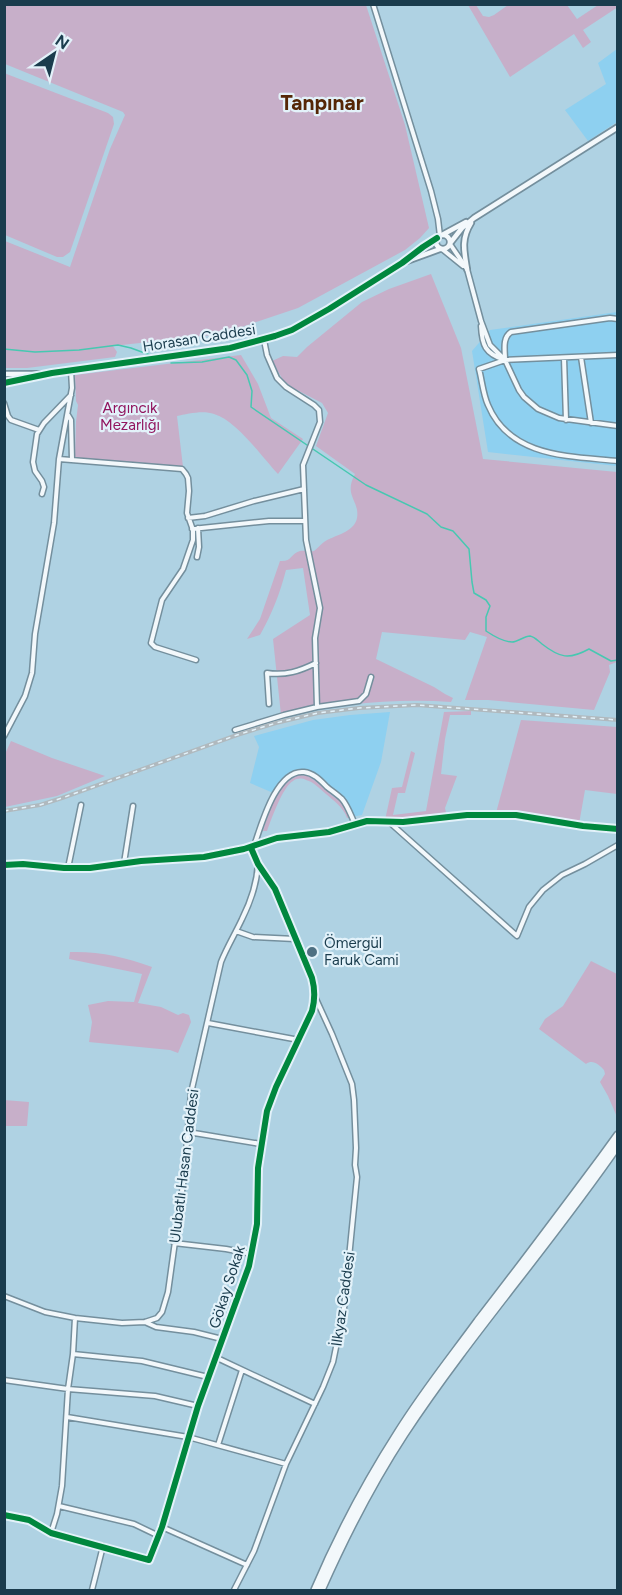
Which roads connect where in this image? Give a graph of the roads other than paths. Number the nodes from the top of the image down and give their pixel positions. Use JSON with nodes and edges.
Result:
{"nodes":[{"id":1,"x":374,"y":4,"type":"edge"},
{"id":2,"x":618,"y":127,"type":"edge"},
{"id":3,"x":474,"y":218,"type":"junction"},
{"id":4,"x":440,"y":236,"type":"junction"},
{"id":5,"x":450,"y":243,"type":"junction"},
{"id":6,"x":441,"y":249,"type":"junction"},
{"id":7,"x":402,"y":263,"type":"junction"},
{"id":8,"x":467,"y":269,"type":"junction"},
{"id":9,"x":618,"y":319,"type":"edge"},
{"id":10,"x":264,"y":340,"type":"junction"},
{"id":11,"x":618,"y":355,"type":"edge"},
{"id":12,"x":581,"y":357,"type":"junction"},
{"id":13,"x":564,"y":358,"type":"junction"},
{"id":14,"x":505,"y":360,"type":"junction"},
{"id":15,"x":71,"y":370,"type":"junction"},
{"id":16,"x":52,"y":373,"type":"junction"},
{"id":17,"x":4,"y":374,"type":"edge"},
{"id":18,"x":4,"y":383,"type":"edge"},
{"id":19,"x":71,"y":394,"type":"junction"},
{"id":20,"x":4,"y":403,"type":"edge"},
{"id":21,"x":68,"y":414,"type":"junction"},
{"id":22,"x":566,"y":420,"type":"junction"},
{"id":23,"x":591,"y":423,"type":"junction"},
{"id":24,"x":618,"y":426,"type":"edge"},
{"id":25,"x":39,"y":430,"type":"junction"},
{"id":26,"x":59,"y":459,"type":"junction"},
{"id":27,"x":72,"y":460,"type":"junction"},
{"id":28,"x":618,"y":461,"type":"edge"},
{"id":29,"x":304,"y":489,"type":"junction"},
{"id":30,"x":42,"y":494,"type":"dead end"},
{"id":31,"x":188,"y":518,"type":"junction"},
{"id":32,"x":305,"y":521,"type":"junction"},
{"id":33,"x":198,"y":528,"type":"junction"},
{"id":34,"x":192,"y":529,"type":"junction"},
{"id":35,"x":197,"y":557,"type":"dead end"},
{"id":36,"x":196,"y":660,"type":"dead end"},
{"id":37,"x":316,"y":663,"type":"junction"},
{"id":38,"x":371,"y":677,"type":"dead end"},
{"id":39,"x":269,"y":704,"type":"dead end"},
{"id":40,"x":317,"y":707,"type":"junction"},
{"id":41,"x":235,"y":729,"type":"dead end"},
{"id":42,"x":4,"y":736,"type":"edge"},
{"id":43,"x":81,"y":805,"type":"dead end"},
{"id":44,"x":133,"y":806,"type":"dead end"},
{"id":45,"x":388,"y":821,"type":"junction"},
{"id":46,"x":355,"y":824,"type":"junction"},
{"id":47,"x":618,"y":830,"type":"edge"},
{"id":48,"x":618,"y":845,"type":"edge"},
{"id":49,"x":252,"y":847,"type":"junction"},
{"id":50,"x":124,"y":863,"type":"junction"},
{"id":51,"x":258,"y":864,"type":"junction"},
{"id":52,"x":4,"y":865,"type":"edge"},
{"id":53,"x":68,"y":868,"type":"junction"},
{"id":54,"x":236,"y":931,"type":"junction"},
{"id":55,"x":295,"y":939,"type":"junction"},
{"id":56,"x":315,"y":995,"type":"junction"},
{"id":57,"x":208,"y":1023,"type":"junction"},
{"id":58,"x":299,"y":1040,"type":"junction"},
{"id":59,"x":188,"y":1132,"type":"junction"},
{"id":60,"x":618,"y":1135,"type":"edge"},
{"id":61,"x":262,"y":1144,"type":"junction"},
{"id":62,"x":618,"y":1145,"type":"edge"},
{"id":63,"x":174,"y":1243,"type":"junction"},
{"id":64,"x":252,"y":1254,"type":"junction"},
{"id":65,"x":4,"y":1296,"type":"edge"},
{"id":66,"x":75,"y":1318,"type":"junction"},
{"id":67,"x":146,"y":1323,"type":"junction"},
{"id":68,"x":222,"y":1340,"type":"junction"},
{"id":69,"x":73,"y":1354,"type":"junction"},
{"id":70,"x":215,"y":1358,"type":"junction"},
{"id":71,"x":242,"y":1370,"type":"junction"},
{"id":72,"x":208,"y":1377,"type":"junction"},
{"id":73,"x":4,"y":1380,"type":"edge"},
{"id":74,"x":68,"y":1389,"type":"junction"},
{"id":75,"x":315,"y":1404,"type":"junction"},
{"id":76,"x":198,"y":1406,"type":"junction"},
{"id":77,"x":67,"y":1417,"type":"junction"},
{"id":78,"x":188,"y":1437,"type":"junction"},
{"id":79,"x":218,"y":1445,"type":"junction"},
{"id":80,"x":286,"y":1464,"type":"junction"},
{"id":81,"x":59,"y":1506,"type":"junction"},
{"id":82,"x":4,"y":1515,"type":"edge"},
{"id":83,"x":162,"y":1527,"type":"junction"},
{"id":84,"x":51,"y":1533,"type":"junction"},
{"id":85,"x":159,"y":1536,"type":"junction"},
{"id":86,"x":103,"y":1546,"type":"junction"},
{"id":87,"x":247,"y":1565,"type":"junction"},
{"id":88,"x":92,"y":1590,"type":"edge"},
{"id":89,"x":234,"y":1590,"type":"edge"},
{"id":90,"x":315,"y":1590,"type":"edge"},
{"id":91,"x":321,"y":1590,"type":"edge"}],
"edges":[{"from":1,"to":4,"type":"street"},
{"from":2,"to":3,"type":"street","name":"Horasan Caddesi"},
{"from":3,"to":4,"type":"street","name":"Horasan Caddesi"},
{"from":3,"to":5,"type":"street","name":"Horasan Caddesi"},
{"from":3,"to":8,"type":"street"},
{"from":4,"to":5,"type":"street"},
{"from":4,"to":6,"type":"street"},
{"from":4,"to":7,"type":"street","name":"Horasan Caddesi"},
{"from":5,"to":6,"type":"street"},
{"from":5,"to":8,"type":"street"},
{"from":6,"to":7,"type":"street","name":"Horasan Caddesi"},
{"from":6,"to":8,"type":"street"},
{"from":7,"to":10,"type":"street","name":"Horasan Caddesi"},
{"from":8,"to":14,"type":"street"},
{"from":9,"to":14,"type":"street"},
{"from":10,"to":15,"type":"street","name":"Horasan Caddesi"},
{"from":10,"to":29,"type":"street"},
{"from":11,"to":12,"type":"street"},
{"from":12,"to":13,"type":"street"},
{"from":12,"to":23,"type":"street"},
{"from":13,"to":14,"type":"street"},
{"from":13,"to":22,"type":"street"},
{"from":14,"to":22,"type":"street"},
{"from":14,"to":28,"type":"street"},
{"from":15,"to":16,"type":"street","name":"Horasan Caddesi"},
{"from":15,"to":19,"type":"street"},
{"from":16,"to":17,"type":"street","name":"Horasan Caddesi"},
{"from":16,"to":18,"type":"street","name":"Horasan Caddesi"},
{"from":19,"to":21,"type":"street"},
{"from":19,"to":25,"type":"street"},
{"from":20,"to":25,"type":"street"},
{"from":21,"to":26,"type":"street"},
{"from":21,"to":27,"type":"street"},
{"from":22,"to":23,"type":"street"},
{"from":23,"to":24,"type":"street"},
{"from":25,"to":30,"type":"street"},
{"from":26,"to":27,"type":"street"},
{"from":26,"to":42,"type":"street"},
{"from":27,"to":31,"type":"street"},
{"from":29,"to":31,"type":"street"},
{"from":29,"to":32,"type":"street"},
{"from":31,"to":34,"type":"street"},
{"from":32,"to":33,"type":"street"},
{"from":32,"to":37,"type":"street"},
{"from":33,"to":34,"type":"street"},
{"from":33,"to":35,"type":"street"},
{"from":34,"to":36,"type":"street"},
{"from":37,"to":39,"type":"street"},
{"from":37,"to":40,"type":"street"},
{"from":38,"to":40,"type":"street"},
{"from":40,"to":41,"type":"street"},
{"from":43,"to":53,"type":"street"},
{"from":44,"to":50,"type":"street"},
{"from":45,"to":46,"type":"street"},
{"from":45,"to":47,"type":"street"},
{"from":45,"to":48,"type":"street"},
{"from":46,"to":49,"type":"street"},
{"from":46,"to":49,"type":"street"},
{"from":49,"to":50,"type":"street"},
{"from":49,"to":51,"type":"street"},
{"from":50,"to":53,"type":"street"},
{"from":51,"to":54,"type":"street","name":"Ulubatlı Hasan Caddesi"},
{"from":51,"to":55,"type":"street"},
{"from":52,"to":53,"type":"street"},
{"from":54,"to":55,"type":"street"},
{"from":54,"to":57,"type":"street","name":"Ulubatlı Hasan Caddesi"},
{"from":55,"to":56,"type":"street"},
{"from":56,"to":58,"type":"street","name":"Gökay Sokak"},
{"from":56,"to":75,"type":"street","name":"İlkyaz Caddesi"},
{"from":57,"to":58,"type":"street"},
{"from":57,"to":59,"type":"street","name":"Ulubatlı Hasan Caddesi"},
{"from":58,"to":61,"type":"street","name":"Gökay Sokak"},
{"from":59,"to":61,"type":"street"},
{"from":59,"to":63,"type":"street","name":"Ulubatlı Hasan Caddesi"},
{"from":60,"to":90,"type":"highway"},
{"from":61,"to":64,"type":"street","name":"Gökay Sokak"},
{"from":62,"to":91,"type":"highway"},
{"from":63,"to":64,"type":"street"},
{"from":63,"to":67,"type":"street","name":"Ulubatlı Hasan Caddesi"},
{"from":64,"to":68,"type":"street","name":"Gökay Sokak"},
{"from":65,"to":66,"type":"street"},
{"from":66,"to":67,"type":"street"},
{"from":66,"to":69,"type":"street"},
{"from":67,"to":68,"type":"street"},
{"from":68,"to":70,"type":"street","name":"Gökay Sokak"},
{"from":69,"to":72,"type":"street"},
{"from":69,"to":74,"type":"street"},
{"from":70,"to":71,"type":"street"},
{"from":70,"to":72,"type":"street","name":"Gökay Sokak"},
{"from":71,"to":75,"type":"street"},
{"from":71,"to":79,"type":"street"},
{"from":72,"to":76,"type":"street","name":"Gökay Sokak"},
{"from":73,"to":74,"type":"street"},
{"from":74,"to":76,"type":"street"},
{"from":74,"to":77,"type":"street"},
{"from":75,"to":80,"type":"street","name":"İlkyaz Caddesi"},
{"from":76,"to":78,"type":"street","name":"Gökay Sokak"},
{"from":77,"to":78,"type":"street"},
{"from":77,"to":81,"type":"street"},
{"from":78,"to":79,"type":"street"},
{"from":78,"to":83,"type":"street","name":"Gökay Sokak"},
{"from":79,"to":80,"type":"street"},
{"from":80,"to":87,"type":"street","name":"İlkyaz Caddesi"},
{"from":81,"to":84,"type":"street"},
{"from":81,"to":85,"type":"street"},
{"from":82,"to":84,"type":"street","name":"Gökay Sokak"},
{"from":83,"to":85,"type":"street","name":"Gökay Sokak"},
{"from":83,"to":87,"type":"street"},
{"from":84,"to":86,"type":"street","name":"Gökay Sokak"},
{"from":85,"to":86,"type":"street","name":"Gökay Sokak"},
{"from":86,"to":88,"type":"street"},
{"from":87,"to":89,"type":"street","name":"İlkyaz Caddesi"}]}
